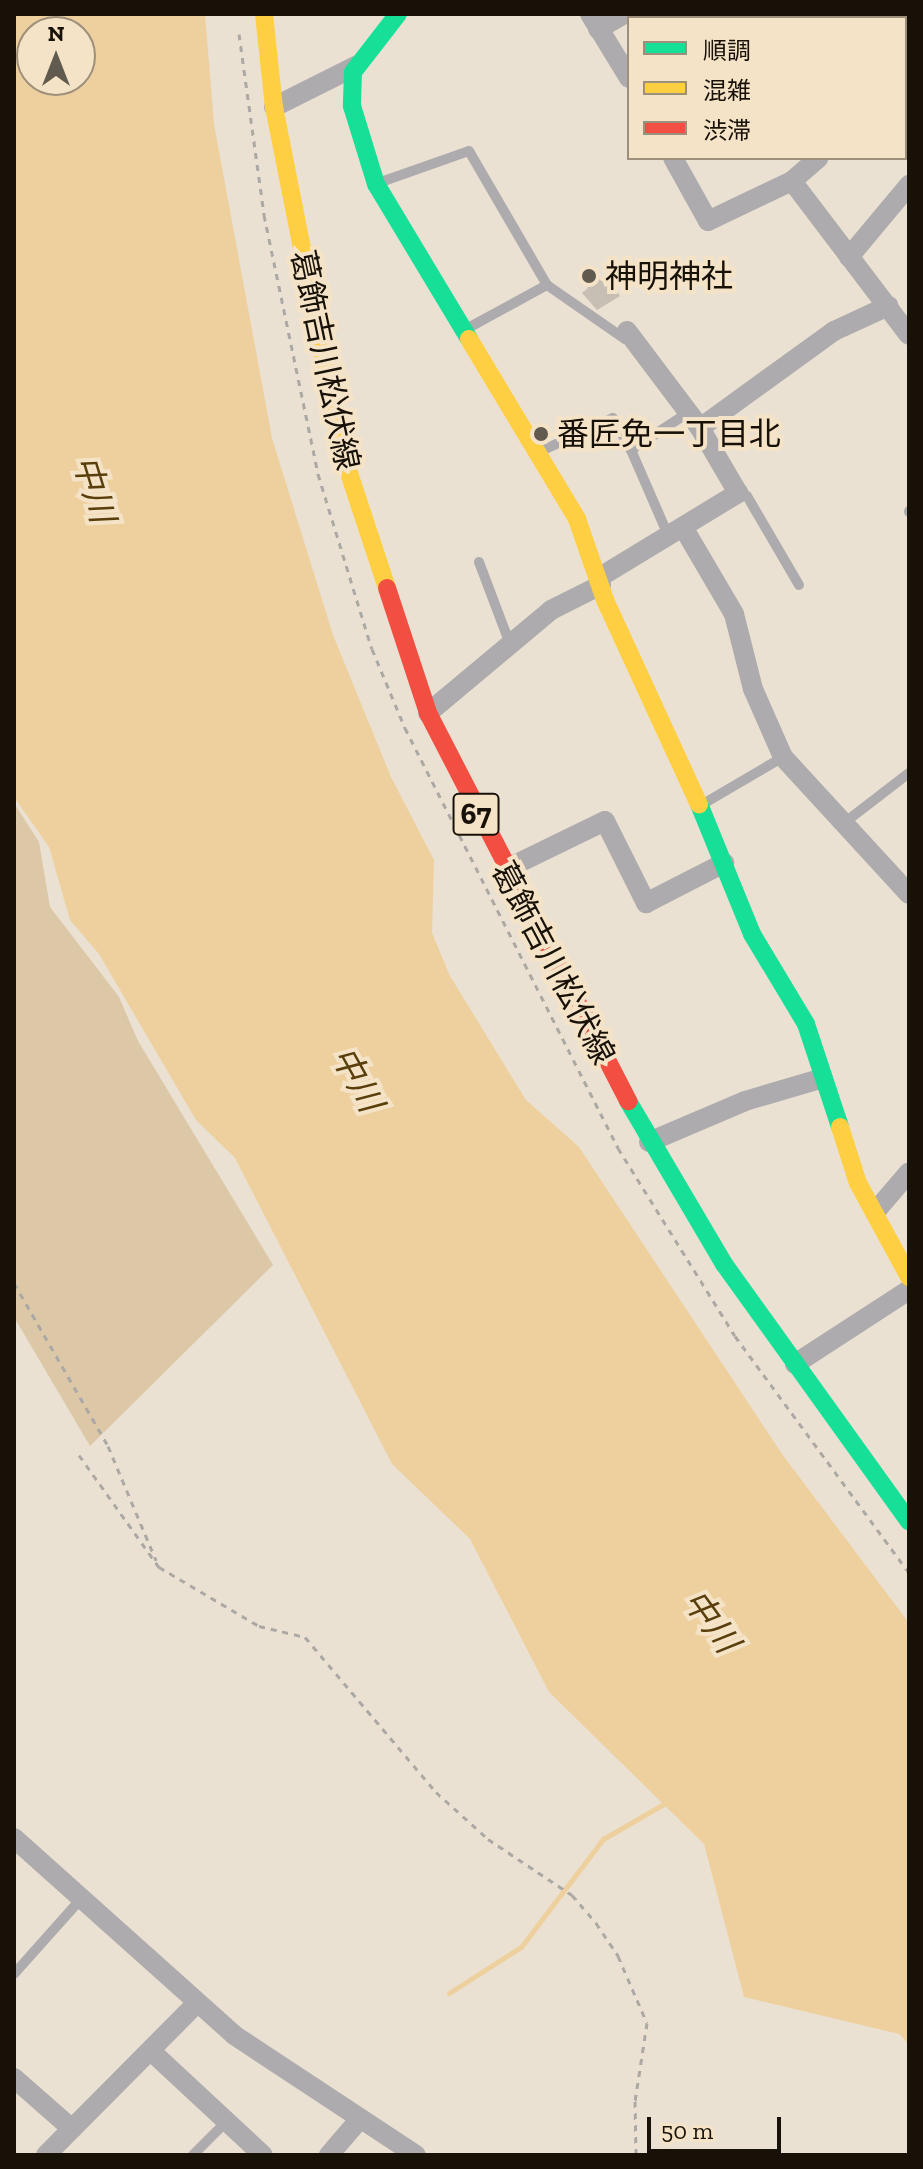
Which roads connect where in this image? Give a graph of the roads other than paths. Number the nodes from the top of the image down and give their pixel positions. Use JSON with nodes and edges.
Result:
{"nodes":[{"id":1,"x":264,"y":14,"type":"edge"},
{"id":2,"x":398,"y":14,"type":"edge"},
{"id":3,"x":624,"y":14,"type":"edge"},
{"id":4,"x":594,"y":22,"type":"edge"},
{"id":5,"x":356,"y":66,"type":"junction"},
{"id":6,"x":627,"y":75,"type":"edge"},
{"id":7,"x":274,"y":107,"type":"junction"},
{"id":8,"x":674,"y":160,"type":"edge"},
{"id":9,"x":816,"y":160,"type":"edge"},
{"id":10,"x":792,"y":181,"type":"junction"},
{"id":11,"x":376,"y":184,"type":"junction"},
{"id":12,"x":909,"y":185,"type":"edge"},
{"id":13,"x":849,"y":257,"type":"junction"},
{"id":14,"x":547,"y":285,"type":"junction"},
{"id":15,"x":888,"y":306,"type":"junction"},
{"id":16,"x":466,"y":328,"type":"junction"},
{"id":17,"x":626,"y":335,"type":"joint"},
{"id":18,"x":909,"y":335,"type":"edge"},
{"id":19,"x":692,"y":422,"type":"junction"},
{"id":20,"x":631,"y":450,"type":"junction"},
{"id":21,"x":541,"y":451,"type":"junction"},
{"id":22,"x":738,"y":493,"type":"junction"},
{"id":23,"x":675,"y":531,"type":"junction"},
{"id":24,"x":479,"y":562,"type":"dead end"},
{"id":25,"x":600,"y":581,"type":"junction"},
{"id":26,"x":799,"y":585,"type":"dead end"},
{"id":27,"x":510,"y":644,"type":"junction"},
{"id":28,"x":428,"y":713,"type":"junction"},
{"id":29,"x":783,"y":757,"type":"junction"},
{"id":30,"x":909,"y":773,"type":"edge"},
{"id":31,"x":701,"y":805,"type":"junction"},
{"id":32,"x":844,"y":823,"type":"junction"},
{"id":33,"x":724,"y":863,"type":"junction"},
{"id":34,"x":504,"y":870,"type":"junction"},
{"id":35,"x":909,"y":894,"type":"edge"},
{"id":36,"x":823,"y":1078,"type":"junction"},
{"id":37,"x":649,"y":1142,"type":"junction"},
{"id":38,"x":909,"y":1172,"type":"edge"},
{"id":39,"x":875,"y":1212,"type":"junction"},
{"id":40,"x":904,"y":1254,"type":"edge"},
{"id":41,"x":909,"y":1277,"type":"edge"},
{"id":42,"x":909,"y":1290,"type":"edge"},
{"id":43,"x":795,"y":1364,"type":"junction"},
{"id":44,"x":906,"y":1511,"type":"edge"},
{"id":45,"x":14,"y":1838,"type":"edge"},
{"id":46,"x":80,"y":1900,"type":"junction"},
{"id":47,"x":14,"y":1974,"type":"edge"},
{"id":48,"x":195,"y":2005,"type":"junction"},
{"id":49,"x":152,"y":2052,"type":"junction"},
{"id":50,"x":14,"y":2078,"type":"edge"},
{"id":51,"x":359,"y":2120,"type":"junction"},
{"id":52,"x":227,"y":2121,"type":"junction"},
{"id":53,"x":72,"y":2129,"type":"junction"},
{"id":54,"x":46,"y":2155,"type":"edge"},
{"id":55,"x":193,"y":2155,"type":"edge"},
{"id":56,"x":263,"y":2155,"type":"edge"},
{"id":57,"x":329,"y":2155,"type":"edge"},
{"id":58,"x":416,"y":2155,"type":"edge"}],
"edges":[{"from":1,"to":7,"type":"main road","name":"葛飾吉川松伏線","number":"67"},
{"from":2,"to":5,"type":"main road"},
{"from":3,"to":4,"type":"street"},
{"from":4,"to":6,"type":"street"},
{"from":5,"to":7,"type":"street"},
{"from":5,"to":11,"type":"main road"},
{"from":7,"to":28,"type":"main road","name":"葛飾吉川松伏線","number":"67"},
{"from":8,"to":10,"type":"street"},
{"from":9,"to":10,"type":"street"},
{"from":10,"to":13,"type":"street"},
{"from":11,"to":14,"type":"lane"},
{"from":11,"to":16,"type":"main road"},
{"from":12,"to":13,"type":"street"},
{"from":13,"to":15,"type":"street"},
{"from":14,"to":16,"type":"lane"},
{"from":14,"to":17,"type":"lane"},
{"from":15,"to":18,"type":"street"},
{"from":15,"to":19,"type":"street"},
{"from":16,"to":21,"type":"main road"},
{"from":17,"to":19,"type":"street"},
{"from":19,"to":20,"type":"lane"},
{"from":19,"to":22,"type":"street"},
{"from":20,"to":21,"type":"lane"},
{"from":20,"to":23,"type":"lane"},
{"from":21,"to":25,"type":"main road"},
{"from":22,"to":23,"type":"street"},
{"from":22,"to":26,"type":"lane"},
{"from":23,"to":25,"type":"street"},
{"from":23,"to":29,"type":"street"},
{"from":24,"to":27,"type":"lane"},
{"from":25,"to":27,"type":"street"},
{"from":25,"to":31,"type":"main road"},
{"from":27,"to":28,"type":"street"},
{"from":28,"to":34,"type":"main road","name":"葛飾吉川松伏線","number":"67"},
{"from":29,"to":31,"type":"lane"},
{"from":29,"to":32,"type":"street"},
{"from":30,"to":32,"type":"lane"},
{"from":31,"to":33,"type":"main road"},
{"from":32,"to":35,"type":"street"},
{"from":33,"to":34,"type":"street"},
{"from":33,"to":36,"type":"main road"},
{"from":34,"to":37,"type":"main road","name":"葛飾吉川松伏線","number":"67"},
{"from":36,"to":37,"type":"street"},
{"from":36,"to":39,"type":"main road"},
{"from":37,"to":43,"type":"main road","name":"葛飾吉川松伏線","number":"67"},
{"from":38,"to":39,"type":"street"},
{"from":39,"to":40,"type":"main road"},
{"from":40,"to":41,"type":"main road"},
{"from":42,"to":43,"type":"street"},
{"from":43,"to":44,"type":"main road","name":"葛飾吉川松伏線","number":"67"},
{"from":45,"to":46,"type":"street"},
{"from":46,"to":47,"type":"lane"},
{"from":46,"to":48,"type":"street"},
{"from":48,"to":49,"type":"street"},
{"from":48,"to":51,"type":"street"},
{"from":49,"to":52,"type":"street"},
{"from":49,"to":53,"type":"street"},
{"from":50,"to":53,"type":"street"},
{"from":51,"to":57,"type":"street"},
{"from":51,"to":58,"type":"street"},
{"from":52,"to":55,"type":"lane"},
{"from":52,"to":56,"type":"street"},
{"from":53,"to":54,"type":"street"}]}
